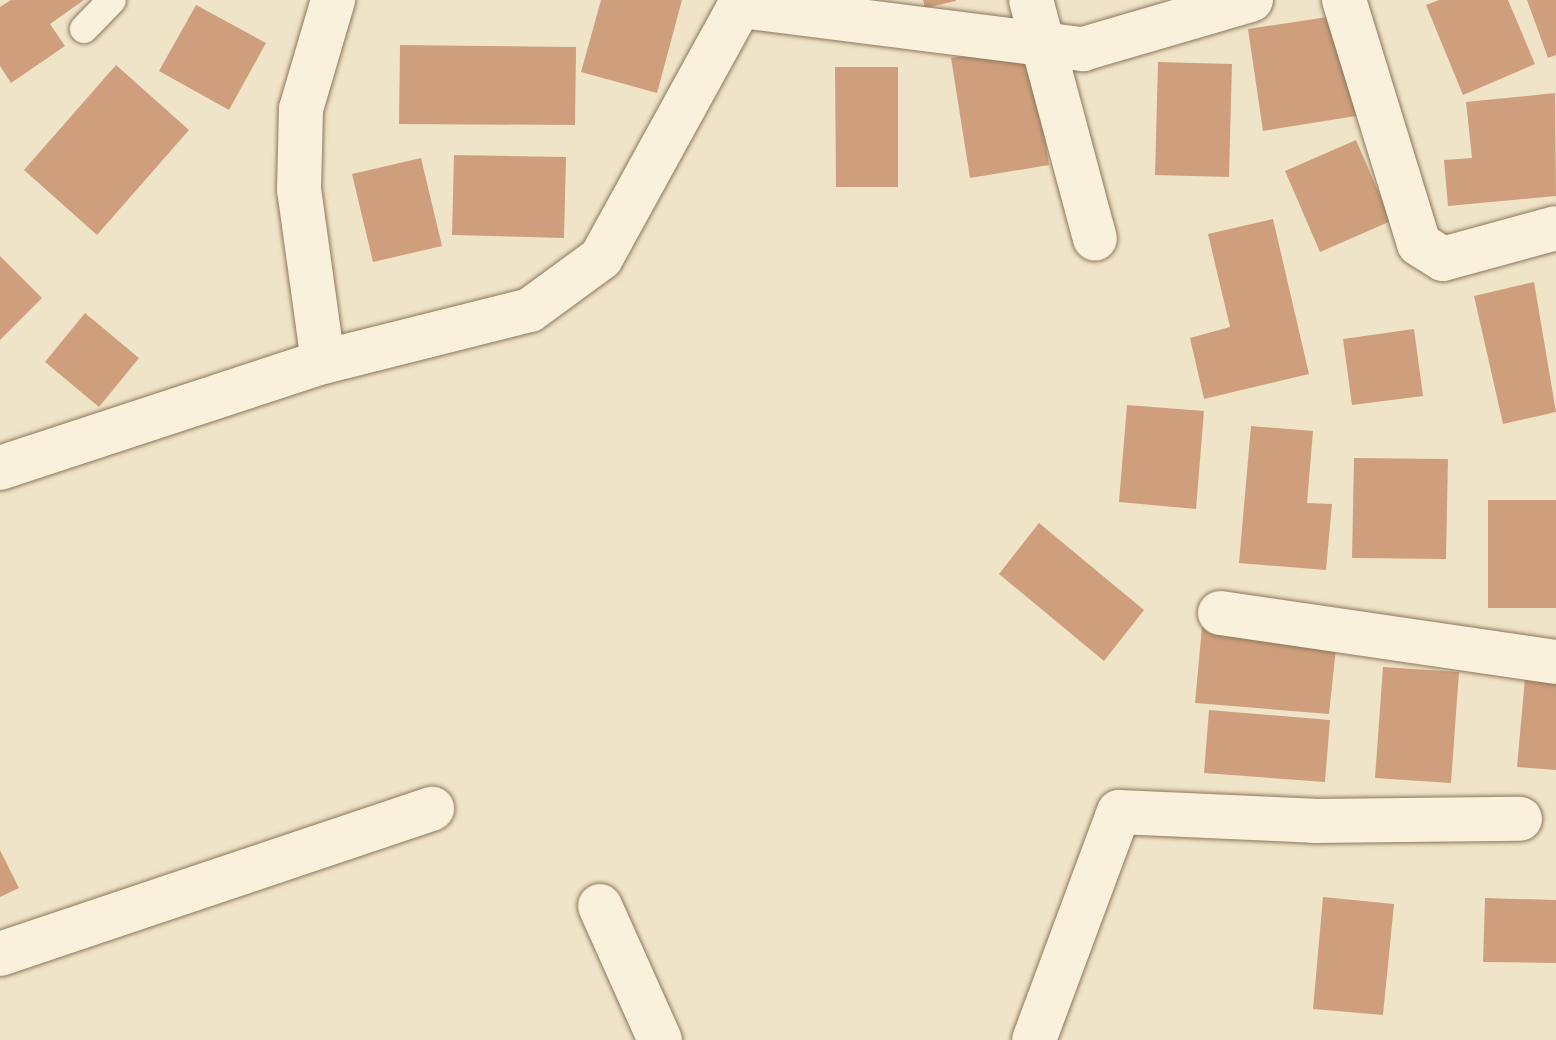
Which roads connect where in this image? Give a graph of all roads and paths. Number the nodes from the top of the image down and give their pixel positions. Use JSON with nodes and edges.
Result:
{"nodes":[{"id":1,"x":112,"y":0,"type":"edge"},
{"id":2,"x":333,"y":0,"type":"edge"},
{"id":3,"x":1031,"y":0,"type":"edge"},
{"id":4,"x":1251,"y":0,"type":"edge"},
{"id":5,"x":1344,"y":0,"type":"edge"},
{"id":6,"x":742,"y":3,"type":"edge"},
{"id":7,"x":84,"y":29,"type":"dead end"},
{"id":8,"x":1043,"y":44,"type":"junction"},
{"id":9,"x":1556,"y":228,"type":"edge"},
{"id":10,"x":1095,"y":239,"type":"dead end"},
{"id":11,"x":323,"y":362,"type":"junction"},
{"id":12,"x":0,"y":468,"type":"edge"},
{"id":13,"x":1220,"y":613,"type":"dead end"},
{"id":14,"x":1556,"y":662,"type":"edge"},
{"id":15,"x":432,"y":809,"type":"dead end"},
{"id":16,"x":1520,"y":819,"type":"dead end"},
{"id":17,"x":600,"y":906,"type":"dead end"},
{"id":18,"x":0,"y":954,"type":"edge"},
{"id":19,"x":660,"y":1040,"type":"edge"},
{"id":20,"x":1034,"y":1040,"type":"edge"}],
"edges":[{"from":1,"to":7,"type":"lane"},
{"from":2,"to":11,"type":"street"},
{"from":3,"to":8,"type":"street"},
{"from":4,"to":8,"type":"street"},
{"from":5,"to":9,"type":"street"},
{"from":6,"to":8,"type":"street"},
{"from":6,"to":11,"type":"street"},
{"from":8,"to":10,"type":"street"},
{"from":11,"to":12,"type":"street"},
{"from":13,"to":14,"type":"street"},
{"from":15,"to":18,"type":"street"},
{"from":16,"to":20,"type":"street"},
{"from":17,"to":19,"type":"street"}]}
